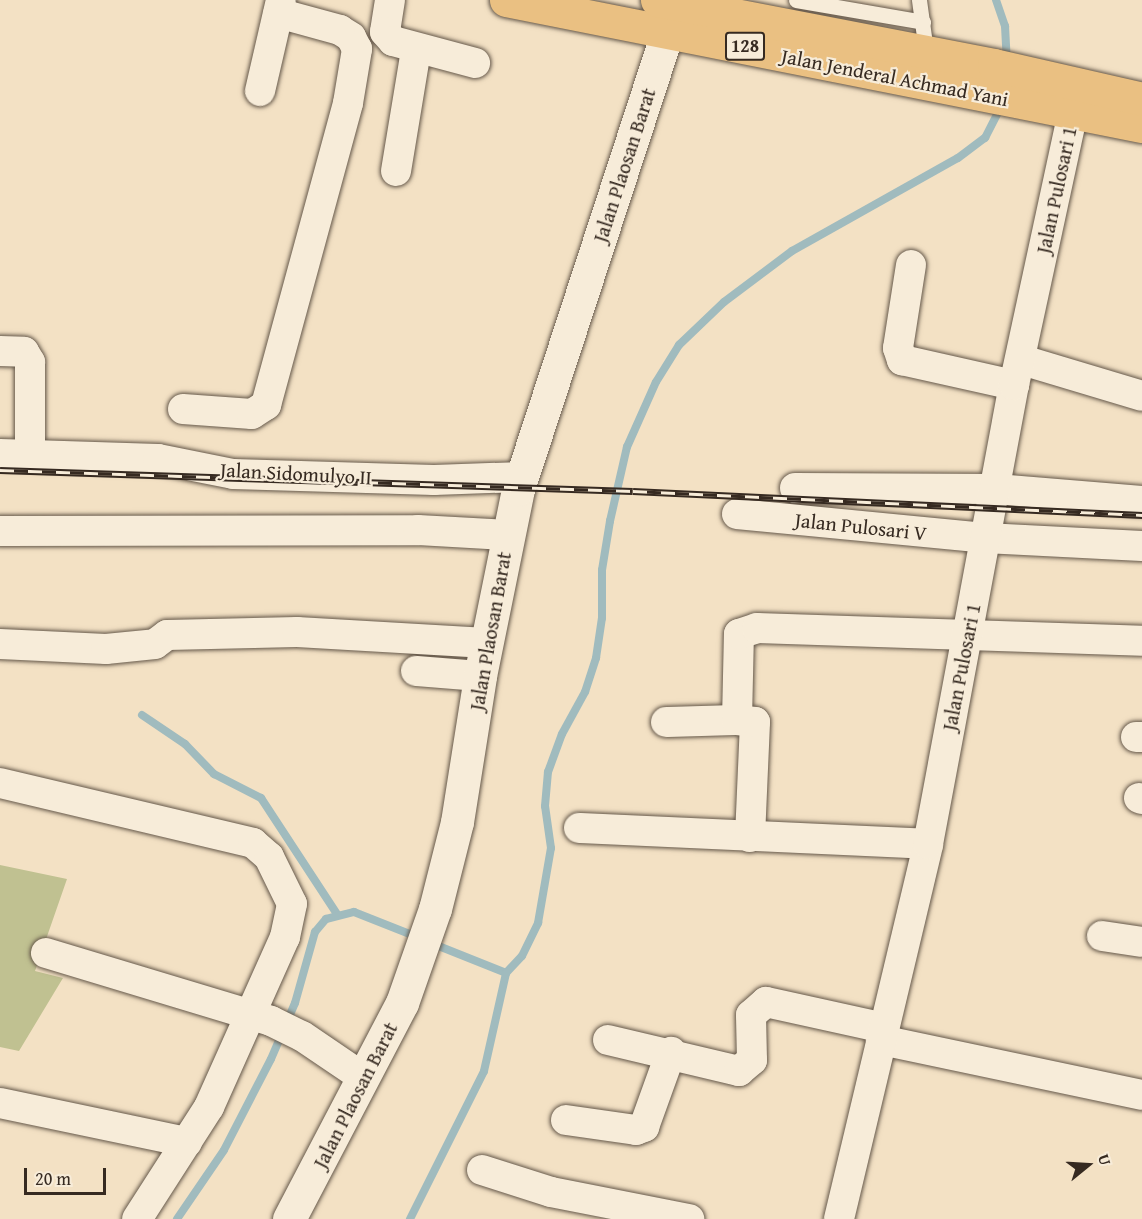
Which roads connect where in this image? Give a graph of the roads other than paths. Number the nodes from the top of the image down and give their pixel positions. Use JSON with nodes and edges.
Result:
{"nodes":[{"id":1,"x":390,"y":0,"type":"edge"},
{"id":2,"x":506,"y":0,"type":"edge"},
{"id":3,"x":795,"y":0,"type":"edge"},
{"id":4,"x":919,"y":0,"type":"edge"},
{"id":5,"x":279,"y":6,"type":"edge"},
{"id":6,"x":663,"y":8,"type":"edge"},
{"id":7,"x":764,"y":10,"type":"edge"},
{"id":8,"x":924,"y":37,"type":"junction"},
{"id":9,"x":416,"y":50,"type":"junction"},
{"id":10,"x":475,"y":63,"type":"dead end"},
{"id":11,"x":989,"y":80,"type":"junction"},
{"id":12,"x":1039,"y":90,"type":"junction"},
{"id":13,"x":260,"y":91,"type":"dead end"},
{"id":14,"x":1142,"y":99,"type":"edge"},
{"id":15,"x":1073,"y":112,"type":"junction"},
{"id":16,"x":1142,"y":126,"type":"edge"},
{"id":17,"x":396,"y":171,"type":"dead end"},
{"id":18,"x":910,"y":264,"type":"dead end"},
{"id":19,"x":0,"y":351,"type":"edge"},
{"id":20,"x":1018,"y":373,"type":"junction"},
{"id":21,"x":1142,"y":396,"type":"edge"},
{"id":22,"x":183,"y":409,"type":"dead end"},
{"id":23,"x":0,"y":453,"type":"edge"},
{"id":24,"x":30,"y":454,"type":"junction"},
{"id":25,"x":522,"y":477,"type":"junction"},
{"id":26,"x":795,"y":488,"type":"dead end"},
{"id":27,"x":996,"y":489,"type":"junction"},
{"id":28,"x":1142,"y":501,"type":"edge"},
{"id":29,"x":737,"y":514,"type":"dead end"},
{"id":30,"x":0,"y":531,"type":"edge"},
{"id":31,"x":508,"y":535,"type":"junction"},
{"id":32,"x":985,"y":538,"type":"junction"},
{"id":33,"x":1142,"y":546,"type":"edge"},
{"id":34,"x":966,"y":634,"type":"junction"},
{"id":35,"x":1142,"y":641,"type":"edge"},
{"id":36,"x":487,"y":643,"type":"junction"},
{"id":37,"x":0,"y":644,"type":"edge"},
{"id":38,"x":416,"y":671,"type":"dead end"},
{"id":39,"x":480,"y":676,"type":"junction"},
{"id":40,"x":737,"y":720,"type":"junction"},
{"id":41,"x":666,"y":722,"type":"dead end"},
{"id":42,"x":0,"y":783,"type":"edge"},
{"id":43,"x":579,"y":828,"type":"dead end"},
{"id":44,"x":750,"y":837,"type":"junction"},
{"id":45,"x":928,"y":844,"type":"junction"},
{"id":46,"x":1102,"y":936,"type":"dead end"},
{"id":47,"x":1142,"y":942,"type":"edge"},
{"id":48,"x":46,"y":953,"type":"dead end"},
{"id":49,"x":277,"y":1025,"type":"junction"},
{"id":50,"x":883,"y":1034,"type":"junction"},
{"id":51,"x":608,"y":1040,"type":"dead end"},
{"id":52,"x":671,"y":1052,"type":"junction"},
{"id":53,"x":364,"y":1078,"type":"junction"},
{"id":54,"x":1142,"y":1095,"type":"edge"},
{"id":55,"x":0,"y":1103,"type":"edge"},
{"id":56,"x":566,"y":1120,"type":"dead end"},
{"id":57,"x":187,"y":1142,"type":"junction"},
{"id":58,"x":482,"y":1170,"type":"dead end"},
{"id":59,"x":137,"y":1219,"type":"edge"},
{"id":60,"x":289,"y":1219,"type":"edge"},
{"id":61,"x":689,"y":1219,"type":"edge"},
{"id":62,"x":839,"y":1219,"type":"edge"}],
"edges":[{"from":1,"to":9,"type":"street"},
{"from":2,"to":6,"type":"main road","name":"Jalan Jenderal Achmad Yani","number":"128"},
{"from":3,"to":8,"type":"lane"},
{"from":4,"to":8,"type":"lane"},
{"from":5,"to":13,"type":"street"},
{"from":5,"to":22,"type":"street"},
{"from":6,"to":7,"type":"main road","name":"Jalan Jenderal Achmad Yani","number":"128"},
{"from":6,"to":11,"type":"main road","name":"Jalan Jenderal Achmad Yani","number":"128"},
{"from":6,"to":25,"type":"street","name":"Jalan Plaosan Barat"},
{"from":7,"to":8,"type":"main road","name":"Jalan Jenderal Achmad Yani","number":"128"},
{"from":8,"to":11,"type":"main road","name":"Jalan Jenderal Achmad Yani","number":"128"},
{"from":9,"to":10,"type":"street"},
{"from":9,"to":17,"type":"street"},
{"from":11,"to":12,"type":"main road","name":"Jalan Jenderal Achmad Yani","number":"128"},
{"from":12,"to":14,"type":"main road","name":"Jalan Jenderal Achmad Yani","number":"128"},
{"from":12,"to":15,"type":"main road","name":"Jalan Jenderal Achmad Yani","number":"128"},
{"from":15,"to":16,"type":"main road","name":"Jalan Jenderal Achmad Yani","number":"128"},
{"from":15,"to":20,"type":"street","name":"Jalan Pulosari 1"},
{"from":18,"to":20,"type":"street"},
{"from":19,"to":24,"type":"street"},
{"from":20,"to":21,"type":"street"},
{"from":20,"to":27,"type":"street","name":"Jalan Pulosari 1"},
{"from":23,"to":24,"type":"street","name":"Jalan Sidomulyo II"},
{"from":24,"to":25,"type":"street","name":"Jalan Sidomulyo II"},
{"from":25,"to":31,"type":"street","name":"Jalan Plaosan Barat"},
{"from":26,"to":27,"type":"street"},
{"from":27,"to":28,"type":"street"},
{"from":27,"to":32,"type":"street","name":"Jalan Pulosari 1"},
{"from":29,"to":32,"type":"street","name":"Jalan Pulosari V"},
{"from":30,"to":31,"type":"street"},
{"from":31,"to":36,"type":"street","name":"Jalan Plaosan Barat"},
{"from":32,"to":33,"type":"street","name":"Jalan Pulosari V"},
{"from":32,"to":34,"type":"street","name":"Jalan Pulosari 1"},
{"from":34,"to":35,"type":"street"},
{"from":34,"to":40,"type":"street"},
{"from":34,"to":45,"type":"street","name":"Jalan Pulosari 1"},
{"from":36,"to":37,"type":"street"},
{"from":36,"to":39,"type":"street","name":"Jalan Plaosan Barat"},
{"from":38,"to":39,"type":"street"},
{"from":39,"to":53,"type":"street","name":"Jalan Plaosan Barat"},
{"from":40,"to":41,"type":"street"},
{"from":40,"to":44,"type":"street"},
{"from":42,"to":49,"type":"street"},
{"from":43,"to":44,"type":"street"},
{"from":44,"to":45,"type":"street"},
{"from":45,"to":50,"type":"street","name":"Jalan Pulosari 1"},
{"from":46,"to":47,"type":"street"},
{"from":48,"to":49,"type":"street"},
{"from":49,"to":53,"type":"street"},
{"from":49,"to":57,"type":"street"},
{"from":50,"to":52,"type":"street"},
{"from":50,"to":54,"type":"street"},
{"from":50,"to":62,"type":"street","name":"Jalan Pulosari 1"},
{"from":51,"to":52,"type":"street"},
{"from":52,"to":56,"type":"street"},
{"from":53,"to":60,"type":"street","name":"Jalan Plaosan Barat"},
{"from":55,"to":57,"type":"street"},
{"from":57,"to":59,"type":"street"},
{"from":58,"to":61,"type":"street"}]}
